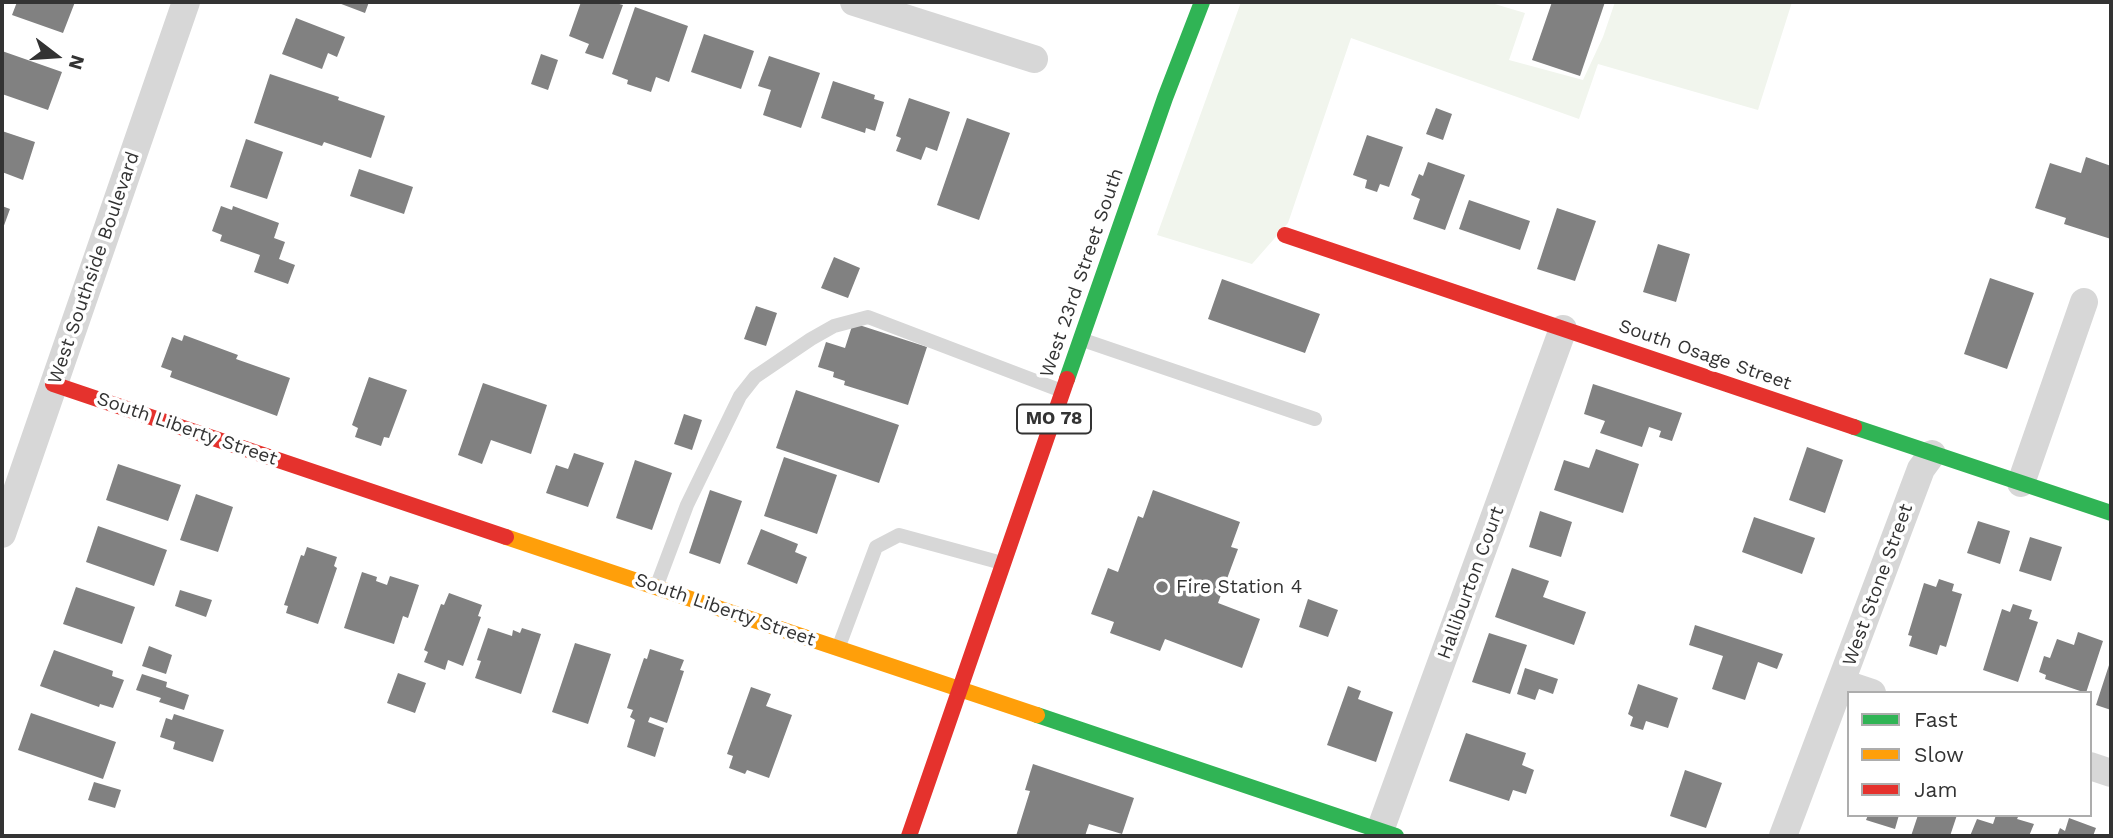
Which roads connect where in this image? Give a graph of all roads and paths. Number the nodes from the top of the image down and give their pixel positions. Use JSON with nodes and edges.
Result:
{"nodes":[{"id":1,"x":186,"y":2,"type":"edge"},
{"id":2,"x":854,"y":2,"type":"edge"},
{"id":3,"x":1202,"y":2,"type":"edge"},
{"id":4,"x":1034,"y":59,"type":"dead end"},
{"id":5,"x":1285,"y":235,"type":"dead end"},
{"id":6,"x":2084,"y":302,"type":"dead end"},
{"id":7,"x":1563,"y":329,"type":"junction"},
{"id":8,"x":1082,"y":339,"type":"junction"},
{"id":9,"x":53,"y":384,"type":"junction"},
{"id":10,"x":1063,"y":392,"type":"junction"},
{"id":11,"x":1315,"y":419,"type":"dead end"},
{"id":12,"x":1932,"y":454,"type":"junction"},
{"id":13,"x":2021,"y":482,"type":"junction"},
{"id":14,"x":2111,"y":513,"type":"edge"},
{"id":15,"x":2,"y":531,"type":"edge"},
{"id":16,"x":1004,"y":564,"type":"junction"},
{"id":17,"x":656,"y":587,"type":"junction"},
{"id":18,"x":839,"y":648,"type":"junction"},
{"id":19,"x":1842,"y":683,"type":"junction"},
{"id":20,"x":960,"y":688,"type":"junction"},
{"id":21,"x":1866,"y":691,"type":"edge"},
{"id":22,"x":2092,"y":767,"type":"edge"},
{"id":23,"x":2111,"y":773,"type":"edge"},
{"id":24,"x":1385,"y":834,"type":"edge"},
{"id":25,"x":909,"y":836,"type":"edge"},
{"id":26,"x":1783,"y":836,"type":"edge"}],
"edges":[{"from":1,"to":9,"type":"street","name":"West Southside Boulevard"},
{"from":2,"to":4,"type":"street"},
{"from":3,"to":8,"type":"street","name":"West 23rd Street South","number":"MO 78"},
{"from":5,"to":7,"type":"street","name":"South Osage Street"},
{"from":6,"to":13,"type":"street"},
{"from":7,"to":12,"type":"street","name":"South Osage Street"},
{"from":7,"to":24,"type":"street","name":"Halliburton Court"},
{"from":8,"to":10,"type":"street","name":"West 23rd Street South","number":"MO 78"},
{"from":8,"to":11,"type":"lane"},
{"from":9,"to":15,"type":"street","name":"West Southside Boulevard"},
{"from":9,"to":17,"type":"street","name":"South Liberty Street"},
{"from":10,"to":16,"type":"street","name":"West 23rd Street South","number":"MO 78"},
{"from":10,"to":17,"type":"lane"},
{"from":12,"to":13,"type":"street","name":"South Osage Street"},
{"from":12,"to":19,"type":"street","name":"West Stone Street"},
{"from":13,"to":14,"type":"street","name":"South Osage Street"},
{"from":16,"to":18,"type":"lane"},
{"from":16,"to":20,"type":"street","name":"West 23rd Street South","number":"MO 78"},
{"from":17,"to":18,"type":"street","name":"South Liberty Street"},
{"from":18,"to":20,"type":"street","name":"South Liberty Street"},
{"from":19,"to":21,"type":"street"},
{"from":19,"to":26,"type":"street","name":"West Stone Street"},
{"from":20,"to":24,"type":"street","name":"South Liberty Street"},
{"from":20,"to":25,"type":"street","name":"West 23rd Street South","number":"MO 78"},
{"from":22,"to":23,"type":"street"}]}
